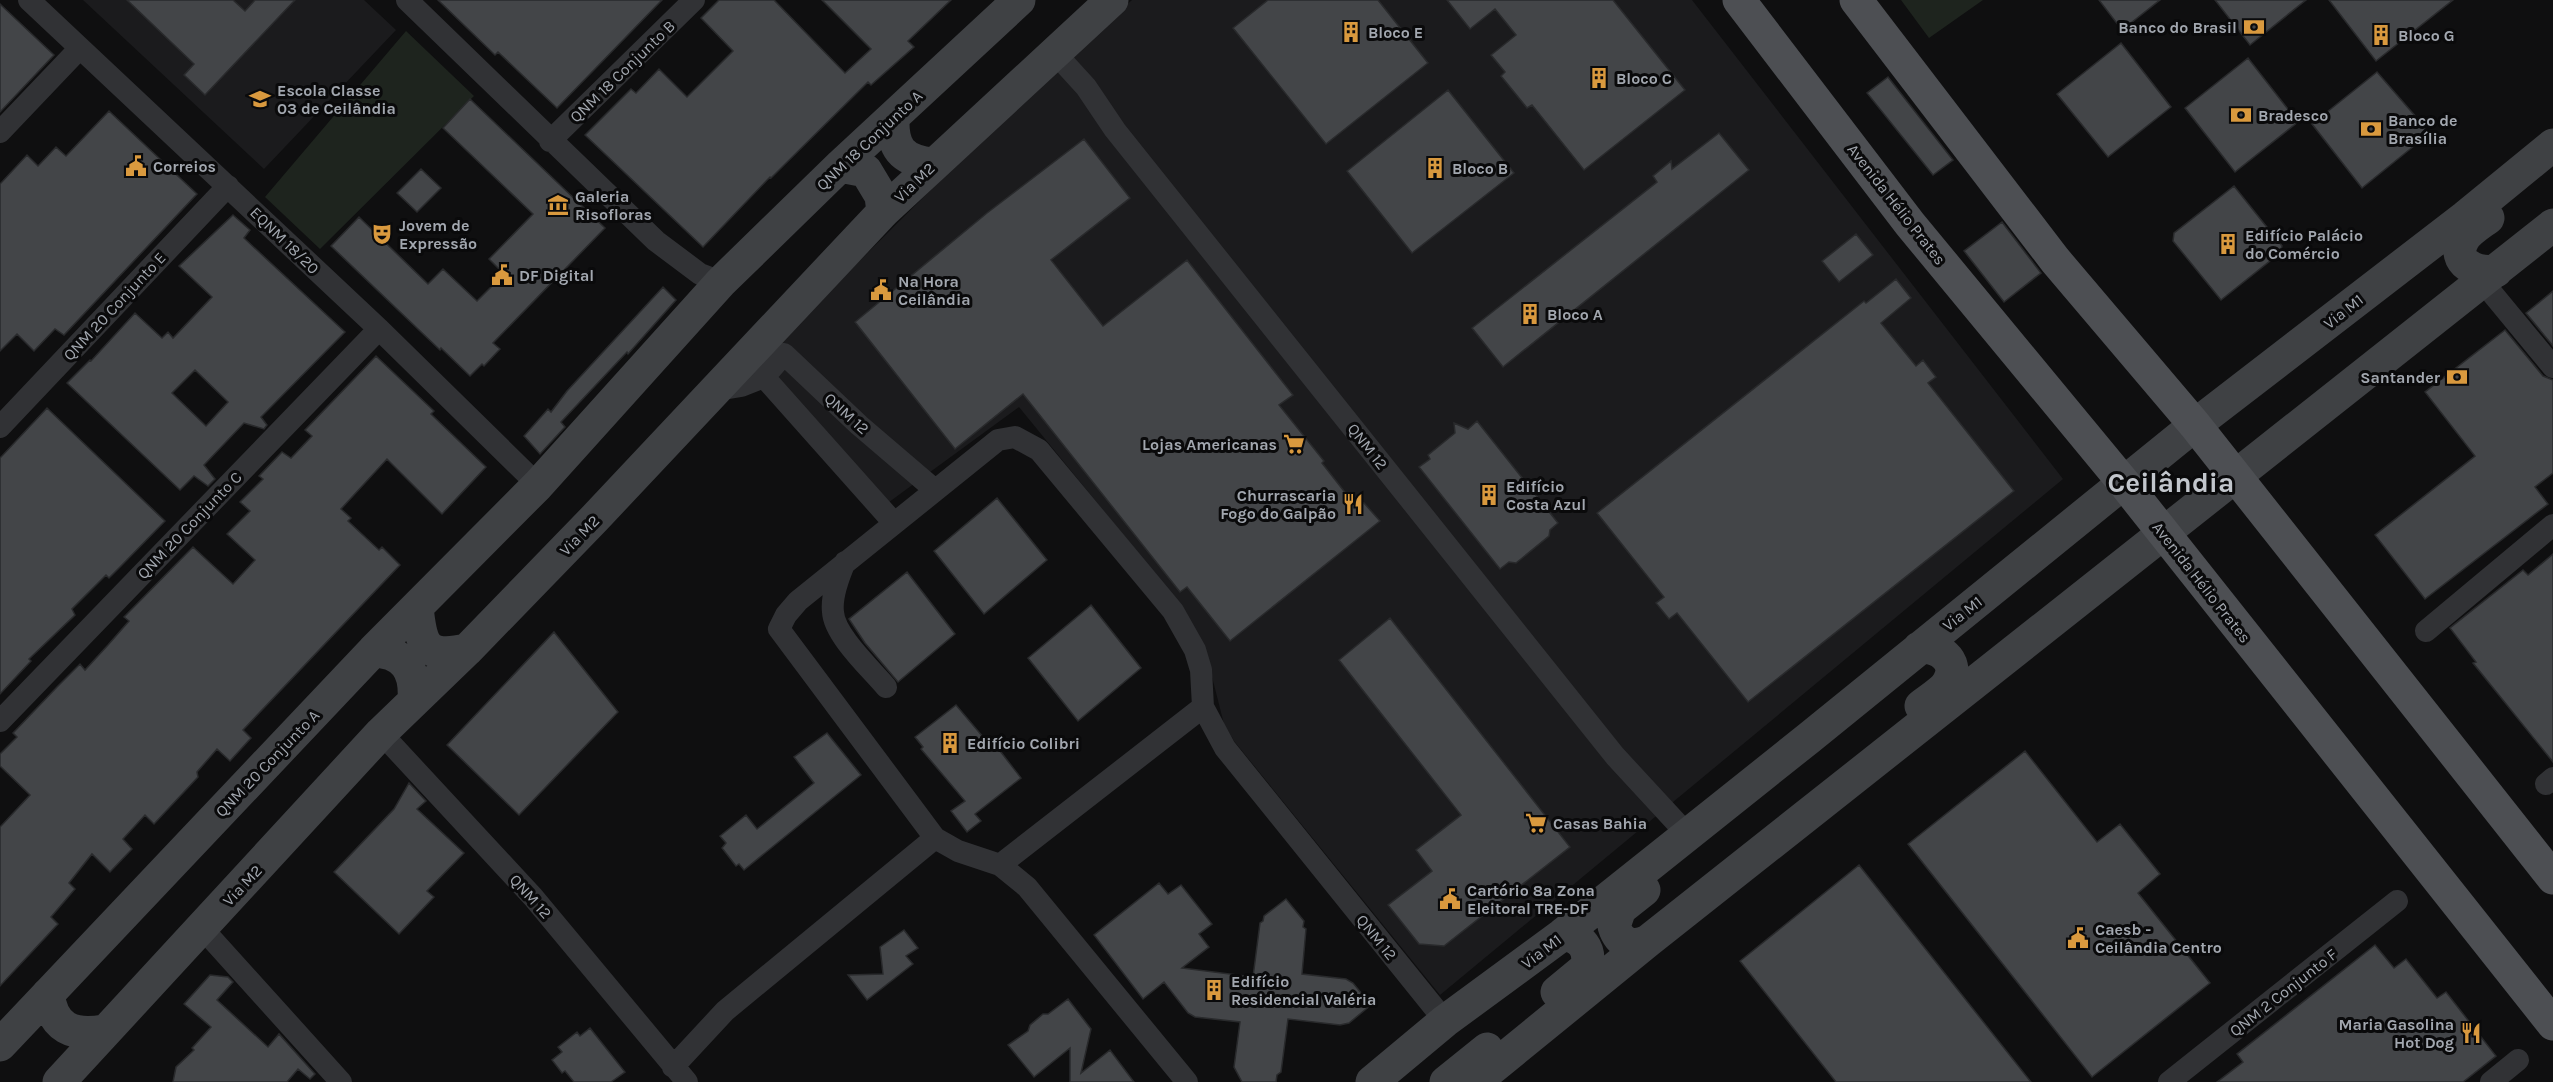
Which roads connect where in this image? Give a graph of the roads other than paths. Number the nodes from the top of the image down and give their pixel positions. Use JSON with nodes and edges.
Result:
{"nodes":[{"id":1,"x":29,"y":0,"type":"edge"},
{"id":2,"x":407,"y":0,"type":"edge"},
{"id":3,"x":694,"y":0,"type":"edge"},
{"id":4,"x":1019,"y":0,"type":"edge"},
{"id":5,"x":1112,"y":0,"type":"edge"},
{"id":6,"x":1739,"y":0,"type":"edge"},
{"id":7,"x":1856,"y":0,"type":"edge"},
{"id":8,"x":80,"y":48,"type":"junction"},
{"id":9,"x":1055,"y":53,"type":"junction"},
{"id":10,"x":893,"y":117,"type":"junction"},
{"id":11,"x":0,"y":132,"type":"edge"},
{"id":12,"x":550,"y":141,"type":"junction"},
{"id":13,"x":2553,"y":145,"type":"edge"},
{"id":14,"x":2553,"y":158,"type":"edge"},
{"id":15,"x":932,"y":164,"type":"junction"},
{"id":16,"x":840,"y":166,"type":"junction"},
{"id":17,"x":228,"y":186,"type":"junction"},
{"id":18,"x":883,"y":212,"type":"junction"},
{"id":19,"x":2553,"y":225,"type":"edge"},
{"id":20,"x":2489,"y":276,"type":"junction"},
{"id":21,"x":721,"y":282,"type":"junction"},
{"id":22,"x":379,"y":329,"type":"junction"},
{"id":23,"x":2553,"y":367,"type":"edge"},
{"id":24,"x":764,"y":377,"type":"junction"},
{"id":25,"x":717,"y":390,"type":"junction"},
{"id":26,"x":2195,"y":425,"type":"junction"},
{"id":27,"x":0,"y":427,"type":"edge"},
{"id":28,"x":2236,"y":477,"type":"junction"},
{"id":29,"x":2124,"y":483,"type":"junction"},
{"id":30,"x":538,"y":485,"type":"junction"},
{"id":31,"x":935,"y":490,"type":"junction"},
{"id":32,"x":894,"y":523,"type":"junction"},
{"id":33,"x":2553,"y":525,"type":"edge"},
{"id":34,"x":2163,"y":534,"type":"junction"},
{"id":35,"x":844,"y":562,"type":"junction"},
{"id":36,"x":417,"y":607,"type":"junction"},
{"id":37,"x":2426,"y":631,"type":"dead end"},
{"id":38,"x":1918,"y":648,"type":"junction"},
{"id":39,"x":467,"y":650,"type":"junction"},
{"id":40,"x":374,"y":651,"type":"junction"},
{"id":41,"x":886,"y":687,"type":"dead end"},
{"id":42,"x":414,"y":700,"type":"junction"},
{"id":43,"x":1203,"y":707,"type":"junction"},
{"id":44,"x":0,"y":721,"type":"edge"},
{"id":45,"x":381,"y":733,"type":"junction"},
{"id":46,"x":1796,"y":748,"type":"junction"},
{"id":47,"x":1852,"y":782,"type":"junction"},
{"id":48,"x":1688,"y":834,"type":"junction"},
{"id":49,"x":935,"y":838,"type":"junction"},
{"id":50,"x":1000,"y":866,"type":"junction"},
{"id":51,"x":2553,"y":878,"type":"edge"},
{"id":52,"x":2397,"y":901,"type":"dead end"},
{"id":53,"x":202,"y":928,"type":"junction"},
{"id":54,"x":1562,"y":935,"type":"junction"},
{"id":55,"x":1648,"y":941,"type":"junction"},
{"id":56,"x":48,"y":994,"type":"junction"},
{"id":57,"x":1445,"y":1021,"type":"junction"},
{"id":58,"x":2553,"y":1024,"type":"edge"},
{"id":59,"x":104,"y":1031,"type":"junction"},
{"id":60,"x":0,"y":1045,"type":"edge"},
{"id":61,"x":2518,"y":1060,"type":"dead end"},
{"id":62,"x":680,"y":1074,"type":"edge"},
{"id":63,"x":59,"y":1082,"type":"edge"},
{"id":64,"x":341,"y":1082,"type":"edge"},
{"id":65,"x":1187,"y":1082,"type":"edge"},
{"id":66,"x":1372,"y":1082,"type":"edge"},
{"id":67,"x":1446,"y":1082,"type":"edge"},
{"id":68,"x":1475,"y":1082,"type":"edge"},
{"id":69,"x":2169,"y":1082,"type":"edge"},
{"id":70,"x":2491,"y":1082,"type":"edge"}],
"edges":[{"from":1,"to":8,"type":"street","name":"EQNM 18/20"},
{"from":2,"to":12,"type":"street"},
{"from":3,"to":12,"type":"street","name":"QNM 18 Conjunto B"},
{"from":4,"to":10,"type":"main road","name":"QNM 18 Conjunto A"},
{"from":5,"to":9,"type":"main road","name":"Via M2"},
{"from":6,"to":29,"type":"main road","name":"Avenida Hélio Prates"},
{"from":7,"to":26,"type":"main road"},
{"from":8,"to":11,"type":"street"},
{"from":8,"to":17,"type":"street","name":"EQNM 18/20"},
{"from":9,"to":15,"type":"main road","name":"Via M2"},
{"from":9,"to":48,"type":"street","name":"QNM 12"},
{"from":10,"to":15,"type":"main road"},
{"from":10,"to":16,"type":"main road","name":"QNM 18 Conjunto A"},
{"from":12,"to":21,"type":"street"},
{"from":13,"to":26,"type":"main road","name":"Via M1"},
{"from":14,"to":20,"type":"main road"},
{"from":15,"to":18,"type":"main road","name":"Via M2"},
{"from":16,"to":18,"type":"main road"},
{"from":16,"to":21,"type":"main road","name":"QNM 18 Conjunto A"},
{"from":17,"to":22,"type":"street","name":"EQNM 18/20"},
{"from":17,"to":27,"type":"street","name":"QNM 20 Conjunto E"},
{"from":18,"to":25,"type":"main road","name":"Via M2"},
{"from":19,"to":20,"type":"main road"},
{"from":20,"to":23,"type":"street"},
{"from":20,"to":28,"type":"main road"},
{"from":21,"to":30,"type":"main road"},
{"from":22,"to":30,"type":"street","name":"EQNM 18/20"},
{"from":22,"to":44,"type":"street","name":"QNM 20 Conjunto C"},
{"from":24,"to":25,"type":"street","name":"QNM 12"},
{"from":24,"to":31,"type":"street","name":"QNM 12"},
{"from":24,"to":32,"type":"street"},
{"from":25,"to":39,"type":"main road","name":"Via M2"},
{"from":26,"to":28,"type":"main road"},
{"from":26,"to":29,"type":"main road","name":"Via M1"},
{"from":28,"to":34,"type":"main road"},
{"from":28,"to":51,"type":"main road"},
{"from":29,"to":34,"type":"main road","name":"Avenida Hélio Prates"},
{"from":29,"to":38,"type":"main road","name":"Via M1"},
{"from":30,"to":36,"type":"main road","name":"QNM 20 Conjunto A"},
{"from":31,"to":32,"type":"street","name":"QNM 12"},
{"from":31,"to":43,"type":"street","name":"QNM 12"},
{"from":32,"to":35,"type":"street","name":"QNM 12"},
{"from":33,"to":37,"type":"street"},
{"from":34,"to":47,"type":"main road"},
{"from":34,"to":58,"type":"main road","name":"Avenida Hélio Prates"},
{"from":35,"to":41,"type":"street"},
{"from":35,"to":49,"type":"street","name":"QNM 12"},
{"from":36,"to":39,"type":"main road"},
{"from":36,"to":40,"type":"main road","name":"QNM 20 Conjunto A"},
{"from":38,"to":46,"type":"main road","name":"Via M1"},
{"from":38,"to":47,"type":"main road"},
{"from":39,"to":42,"type":"main road","name":"Via M2"},
{"from":40,"to":42,"type":"main road"},
{"from":40,"to":56,"type":"main road","name":"QNM 20 Conjunto A"},
{"from":42,"to":45,"type":"main road","name":"Via M2"},
{"from":43,"to":50,"type":"street"},
{"from":43,"to":57,"type":"street","name":"QNM 12"},
{"from":45,"to":53,"type":"main road","name":"Via M2"},
{"from":45,"to":62,"type":"street","name":"QNM 12"},
{"from":46,"to":48,"type":"main road","name":"Via M1"},
{"from":46,"to":55,"type":"main road"},
{"from":47,"to":55,"type":"main road"},
{"from":48,"to":54,"type":"main road","name":"Via M1"},
{"from":49,"to":50,"type":"street","name":"QNM 12"},
{"from":49,"to":62,"type":"street","name":"QNM 12"},
{"from":50,"to":65,"type":"street","name":"QNM 12"},
{"from":52,"to":69,"type":"street","name":"QNM 2 Conjunto F"},
{"from":53,"to":59,"type":"main road","name":"Via M2"},
{"from":53,"to":64,"type":"street"},
{"from":54,"to":57,"type":"main road","name":"Via M1"},
{"from":54,"to":67,"type":"main road"},
{"from":55,"to":68,"type":"main road"},
{"from":56,"to":59,"type":"main road"},
{"from":56,"to":60,"type":"main road","name":"QNM 20 Conjunto A"},
{"from":57,"to":66,"type":"main road","name":"Via M1"},
{"from":59,"to":63,"type":"main road","name":"Via M2"},
{"from":61,"to":70,"type":"street"}]}
